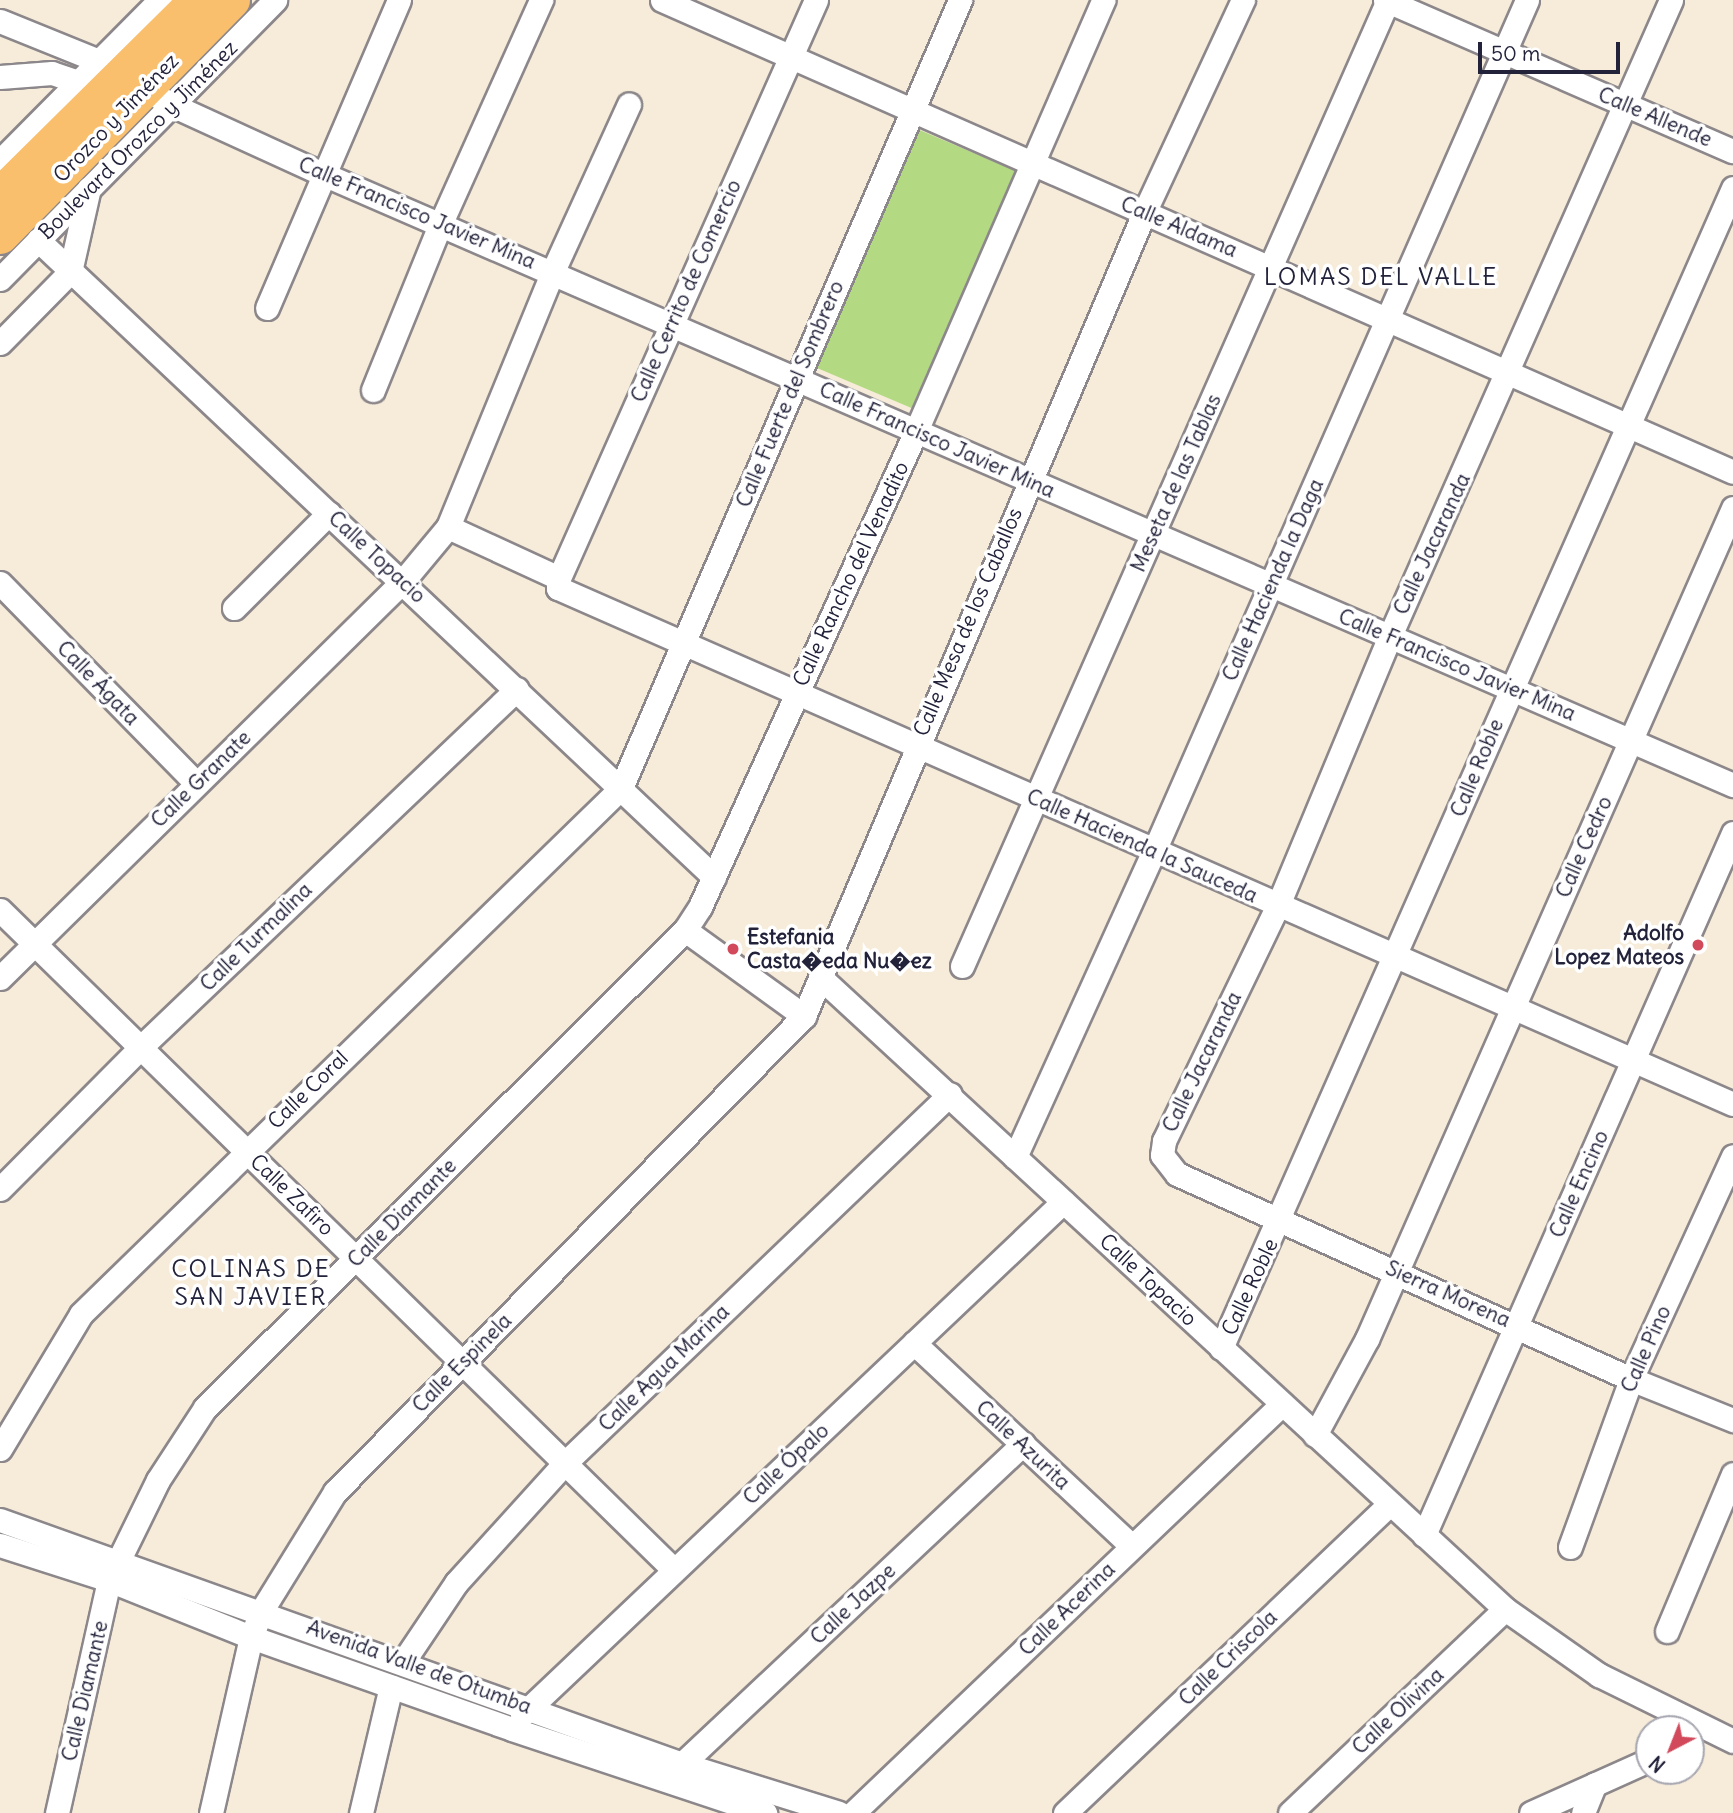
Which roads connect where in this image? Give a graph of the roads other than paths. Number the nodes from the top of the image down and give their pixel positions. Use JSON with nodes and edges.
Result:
{"nodes":[{"id":1,"x":160,"y":0,"type":"edge"},
{"id":2,"x":196,"y":0,"type":"edge"},
{"id":3,"x":232,"y":0,"type":"edge"},
{"id":4,"x":275,"y":0,"type":"edge"},
{"id":5,"x":399,"y":0,"type":"edge"},
{"id":6,"x":541,"y":0,"type":"edge"},
{"id":7,"x":662,"y":0,"type":"edge"},
{"id":8,"x":816,"y":0,"type":"edge"},
{"id":9,"x":960,"y":0,"type":"edge"},
{"id":10,"x":1103,"y":0,"type":"edge"},
{"id":11,"x":1243,"y":0,"type":"edge"},
{"id":12,"x":1387,"y":0,"type":"edge"},
{"id":13,"x":1527,"y":0,"type":"edge"},
{"id":14,"x":1671,"y":0,"type":"edge"},
{"id":15,"x":0,"y":22,"type":"edge"},
{"id":16,"x":1504,"y":52,"type":"junction"},
{"id":17,"x":791,"y":55,"type":"junction"},
{"id":18,"x":0,"y":77,"type":"edge"},
{"id":19,"x":78,"y":82,"type":"junction"},
{"id":20,"x":133,"y":83,"type":"junction"},
{"id":21,"x":629,"y":104,"type":"dead end"},
{"id":22,"x":1626,"y":105,"type":"junction"},
{"id":23,"x":913,"y":108,"type":"junction"},
{"id":24,"x":1733,"y":151,"type":"edge"},
{"id":25,"x":0,"y":161,"type":"edge"},
{"id":26,"x":1033,"y":161,"type":"junction"},
{"id":27,"x":323,"y":174,"type":"junction"},
{"id":28,"x":90,"y":186,"type":"junction"},
{"id":29,"x":1733,"y":188,"type":"edge"},
{"id":30,"x":0,"y":194,"type":"edge"},
{"id":31,"x":1144,"y":213,"type":"junction"},
{"id":32,"x":440,"y":225,"type":"junction"},
{"id":33,"x":0,"y":236,"type":"edge"},
{"id":34,"x":38,"y":240,"type":"junction"},
{"id":35,"x":1272,"y":267,"type":"junction"},
{"id":36,"x":553,"y":271,"type":"junction"},
{"id":37,"x":70,"y":272,"type":"junction"},
{"id":38,"x":0,"y":279,"type":"edge"},
{"id":39,"x":267,"y":308,"type":"dead end"},
{"id":40,"x":1387,"y":318,"type":"junction"},
{"id":41,"x":673,"y":324,"type":"junction"},
{"id":42,"x":0,"y":343,"type":"edge"},
{"id":43,"x":1510,"y":373,"type":"junction"},
{"id":44,"x":797,"y":379,"type":"junction"},
{"id":45,"x":373,"y":390,"type":"dead end"},
{"id":46,"x":1625,"y":424,"type":"junction"},
{"id":47,"x":916,"y":430,"type":"junction"},
{"id":48,"x":1733,"y":472,"type":"edge"},
{"id":49,"x":1028,"y":481,"type":"junction"},
{"id":50,"x":1733,"y":509,"type":"edge"},
{"id":51,"x":330,"y":513,"type":"junction"},
{"id":52,"x":448,"y":527,"type":"junction"},
{"id":53,"x":1153,"y":534,"type":"junction"},
{"id":54,"x":558,"y":580,"type":"junction"},
{"id":55,"x":404,"y":582,"type":"junction"},
{"id":56,"x":0,"y":583,"type":"edge"},
{"id":57,"x":1271,"y":584,"type":"junction"},
{"id":58,"x":234,"y":608,"type":"dead end"},
{"id":59,"x":1390,"y":636,"type":"junction"},
{"id":60,"x":683,"y":644,"type":"junction"},
{"id":61,"x":1511,"y":689,"type":"junction"},
{"id":62,"x":517,"y":690,"type":"junction"},
{"id":63,"x":796,"y":694,"type":"junction"},
{"id":64,"x":1631,"y":741,"type":"junction"},
{"id":65,"x":914,"y":746,"type":"junction"},
{"id":66,"x":196,"y":783,"type":"junction"},
{"id":67,"x":1733,"y":785,"type":"edge"},
{"id":68,"x":621,"y":788,"type":"junction"},
{"id":69,"x":1034,"y":798,"type":"junction"},
{"id":70,"x":1733,"y":833,"type":"edge"},
{"id":71,"x":1154,"y":851,"type":"junction"},
{"id":72,"x":714,"y":877,"type":"junction"},
{"id":73,"x":1278,"y":905,"type":"junction"},
{"id":74,"x":0,"y":910,"type":"edge"},
{"id":75,"x":685,"y":930,"type":"junction"},
{"id":76,"x":34,"y":943,"type":"junction"},
{"id":77,"x":1396,"y":956,"type":"junction"},
{"id":78,"x":962,"y":966,"type":"dead end"},
{"id":79,"x":0,"y":978,"type":"edge"},
{"id":80,"x":821,"y":978,"type":"junction"},
{"id":81,"x":1513,"y":1008,"type":"junction"},
{"id":82,"x":804,"y":1016,"type":"junction"},
{"id":83,"x":141,"y":1047,"type":"junction"},
{"id":84,"x":1633,"y":1060,"type":"junction"},
{"id":85,"x":950,"y":1094,"type":"junction"},
{"id":86,"x":1733,"y":1104,"type":"edge"},
{"id":87,"x":246,"y":1150,"type":"junction"},
{"id":88,"x":1733,"y":1156,"type":"edge"},
{"id":89,"x":1015,"y":1157,"type":"junction"},
{"id":90,"x":1167,"y":1163,"type":"joint"},
{"id":91,"x":0,"y":1189,"type":"edge"},
{"id":92,"x":1063,"y":1202,"type":"junction"},
{"id":93,"x":1281,"y":1220,"type":"junction"},
{"id":94,"x":356,"y":1258,"type":"junction"},
{"id":95,"x":1397,"y":1271,"type":"junction"},
{"id":96,"x":1517,"y":1324,"type":"junction"},
{"id":97,"x":914,"y":1343,"type":"junction"},
{"id":98,"x":1221,"y":1348,"type":"junction"},
{"id":99,"x":463,"y":1363,"type":"junction"},
{"id":100,"x":1631,"y":1380,"type":"junction"},
{"id":101,"x":1282,"y":1404,"type":"junction"},
{"id":102,"x":1733,"y":1420,"type":"edge"},
{"id":103,"x":1315,"y":1435,"type":"junction"},
{"id":104,"x":1023,"y":1444,"type":"junction"},
{"id":105,"x":0,"y":1449,"type":"edge"},
{"id":106,"x":565,"y":1463,"type":"junction"},
{"id":107,"x":1733,"y":1474,"type":"edge"},
{"id":108,"x":1390,"y":1504,"type":"junction"},
{"id":109,"x":0,"y":1520,"type":"edge"},
{"id":110,"x":1424,"y":1535,"type":"junction"},
{"id":111,"x":0,"y":1545,"type":"edge"},
{"id":112,"x":1132,"y":1546,"type":"junction"},
{"id":113,"x":1570,"y":1547,"type":"dead end"},
{"id":114,"x":114,"y":1570,"type":"junction"},
{"id":115,"x":674,"y":1570,"type":"junction"},
{"id":116,"x":1505,"y":1609,"type":"junction"},
{"id":117,"x":262,"y":1610,"type":"junction"},
{"id":118,"x":1667,"y":1631,"type":"dead end"},
{"id":119,"x":251,"y":1637,"type":"junction"},
{"id":120,"x":402,"y":1662,"type":"junction"},
{"id":121,"x":391,"y":1686,"type":"junction"},
{"id":122,"x":529,"y":1706,"type":"junction"},
{"id":123,"x":1666,"y":1715,"type":"edge"},
{"id":124,"x":512,"y":1729,"type":"junction"},
{"id":125,"x":1705,"y":1737,"type":"edge"},
{"id":126,"x":1733,"y":1741,"type":"edge"},
{"id":127,"x":682,"y":1764,"type":"junction"},
{"id":128,"x":1635,"y":1766,"type":"edge"},
{"id":129,"x":1595,"y":1784,"type":"junction"},
{"id":130,"x":57,"y":1813,"type":"edge"},
{"id":131,"x":211,"y":1813,"type":"edge"},
{"id":132,"x":361,"y":1813,"type":"edge"},
{"id":133,"x":765,"y":1813,"type":"edge"},
{"id":134,"x":839,"y":1813,"type":"edge"},
{"id":135,"x":853,"y":1813,"type":"edge"},
{"id":136,"x":1065,"y":1813,"type":"edge"},
{"id":137,"x":1290,"y":1813,"type":"edge"},
{"id":138,"x":1531,"y":1813,"type":"edge"},
{"id":139,"x":1583,"y":1813,"type":"edge"}],
"edges":[{"from":1,"to":20,"type":"street","name":"Orozco y Jiménez"},
{"from":2,"to":20,"type":"highway","name":"Orozco y Jiménez"},
{"from":3,"to":20,"type":"highway","name":"Orozco y Jiménez"},
{"from":4,"to":20,"type":"street","name":"Boulevard Orozco y Jiménez"},
{"from":5,"to":27,"type":"street"},
{"from":6,"to":32,"type":"street"},
{"from":7,"to":17,"type":"street","name":"Calle Aldama"},
{"from":8,"to":17,"type":"street","name":"Calle Cerrito de Comercio"},
{"from":9,"to":23,"type":"street","name":"Calle Fuerte del Sombrero"},
{"from":10,"to":26,"type":"street","name":"Calle Rancho del Venadito"},
{"from":11,"to":31,"type":"street","name":"Calle Mesa de los Caballos"},
{"from":12,"to":16,"type":"street","name":"Calle Allende"},
{"from":12,"to":35,"type":"street","name":"Meseta de las Tablas"},
{"from":13,"to":16,"type":"street","name":"Calle Hacienda la Daga"},
{"from":14,"to":22,"type":"street","name":"Calle Jacaranda"},
{"from":15,"to":20,"type":"street","name":"Calle Francisco Javier Mina"},
{"from":16,"to":22,"type":"street","name":"Calle Allende"},
{"from":16,"to":40,"type":"street","name":"Calle Hacienda la Daga"},
{"from":17,"to":23,"type":"street","name":"Calle Aldama"},
{"from":17,"to":41,"type":"street","name":"Calle Cerrito de Comercio"},
{"from":18,"to":19,"type":"street"},
{"from":19,"to":20,"type":"street","name":"Orozco y Jiménez"},
{"from":19,"to":25,"type":"street","name":"Orozco y Jiménez"},
{"from":20,"to":27,"type":"street","name":"Calle Francisco Javier Mina"},
{"from":20,"to":28,"type":"street","name":"Boulevard Orozco y Jiménez"},
{"from":20,"to":30,"type":"highway","name":"Orozco y Jiménez"},
{"from":20,"to":33,"type":"highway","name":"Orozco y Jiménez"},
{"from":21,"to":36,"type":"street","name":"Calle Granate"},
{"from":22,"to":24,"type":"street","name":"Calle Allende"},
{"from":22,"to":43,"type":"street","name":"Calle Jacaranda"},
{"from":23,"to":26,"type":"street","name":"Calle Aldama"},
{"from":23,"to":44,"type":"street","name":"Calle Fuerte del Sombrero"},
{"from":26,"to":31,"type":"street","name":"Calle Aldama"},
{"from":26,"to":47,"type":"street","name":"Calle Rancho del Venadito"},
{"from":27,"to":32,"type":"street","name":"Calle Francisco Javier Mina"},
{"from":27,"to":39,"type":"street"},
{"from":28,"to":34,"type":"street","name":"Boulevard Orozco y Jiménez"},
{"from":28,"to":37,"type":"street"},
{"from":29,"to":46,"type":"street","name":"Calle Roble"},
{"from":31,"to":35,"type":"street","name":"Calle Aldama"},
{"from":31,"to":49,"type":"street","name":"Calle Mesa de los Caballos"},
{"from":32,"to":36,"type":"street","name":"Calle Francisco Javier Mina"},
{"from":32,"to":45,"type":"street"},
{"from":34,"to":37,"type":"street","name":"Calle Topacio"},
{"from":34,"to":38,"type":"street","name":"Boulevard Orozco y Jiménez"},
{"from":35,"to":40,"type":"street","name":"Calle Aldama"},
{"from":35,"to":53,"type":"street","name":"Meseta de las Tablas"},
{"from":36,"to":41,"type":"street","name":"Calle Francisco Javier Mina"},
{"from":36,"to":52,"type":"street","name":"Calle Granate"},
{"from":37,"to":42,"type":"street"},
{"from":37,"to":51,"type":"street","name":"Calle Topacio"},
{"from":40,"to":43,"type":"street","name":"Calle Aldama"},
{"from":40,"to":57,"type":"street","name":"Calle Hacienda la Daga"},
{"from":41,"to":44,"type":"street","name":"Calle Francisco Javier Mina"},
{"from":41,"to":54,"type":"street","name":"Calle Cerrito de Comercio"},
{"from":43,"to":46,"type":"street","name":"Calle Aldama"},
{"from":43,"to":59,"type":"street","name":"Calle Jacaranda"},
{"from":44,"to":47,"type":"street","name":"Calle Francisco Javier Mina"},
{"from":44,"to":60,"type":"street","name":"Calle Fuerte del Sombrero"},
{"from":46,"to":48,"type":"street","name":"Calle Aldama"},
{"from":46,"to":61,"type":"street","name":"Calle Roble"},
{"from":47,"to":49,"type":"street","name":"Calle Francisco Javier Mina"},
{"from":47,"to":63,"type":"street","name":"Calle Rancho del Venadito"},
{"from":49,"to":53,"type":"street","name":"Calle Francisco Javier Mina"},
{"from":49,"to":65,"type":"street","name":"Calle Mesa de los Caballos"},
{"from":50,"to":64,"type":"street","name":"Calle Cedro"},
{"from":51,"to":55,"type":"street","name":"Calle Topacio"},
{"from":51,"to":58,"type":"street"},
{"from":52,"to":54,"type":"street","name":"Calle Hacienda la Sauceda"},
{"from":52,"to":55,"type":"street","name":"Calle Granate"},
{"from":53,"to":57,"type":"street","name":"Calle Francisco Javier Mina"},
{"from":53,"to":69,"type":"street","name":"Meseta de las Tablas"},
{"from":54,"to":60,"type":"street","name":"Calle Hacienda la Sauceda"},
{"from":55,"to":62,"type":"street","name":"Calle Topacio"},
{"from":55,"to":66,"type":"street","name":"Calle Granate"},
{"from":56,"to":66,"type":"street","name":"Calle Ágata"},
{"from":57,"to":59,"type":"street","name":"Calle Francisco Javier Mina"},
{"from":57,"to":71,"type":"street","name":"Calle Hacienda la Daga"},
{"from":59,"to":61,"type":"street","name":"Calle Francisco Javier Mina"},
{"from":59,"to":73,"type":"street","name":"Calle Jacaranda"},
{"from":60,"to":63,"type":"street","name":"Calle Hacienda la Sauceda"},
{"from":60,"to":68,"type":"street","name":"Calle Fuerte del Sombrero"},
{"from":61,"to":64,"type":"street","name":"Calle Francisco Javier Mina"},
{"from":61,"to":77,"type":"street","name":"Calle Roble"},
{"from":62,"to":68,"type":"street","name":"Calle Topacio"},
{"from":62,"to":83,"type":"street","name":"Calle Turmalina"},
{"from":63,"to":65,"type":"street","name":"Calle Hacienda la Sauceda"},
{"from":63,"to":72,"type":"street","name":"Calle Rancho del Venadito"},
{"from":64,"to":67,"type":"street","name":"Calle Francisco Javier Mina"},
{"from":64,"to":81,"type":"street","name":"Calle Cedro"},
{"from":65,"to":69,"type":"street","name":"Calle Hacienda la Sauceda"},
{"from":65,"to":80,"type":"street","name":"Calle Mesa de los Caballos"},
{"from":66,"to":76,"type":"street","name":"Calle Granate"},
{"from":68,"to":72,"type":"street","name":"Calle Topacio"},
{"from":68,"to":87,"type":"street","name":"Calle Coral"},
{"from":69,"to":71,"type":"street","name":"Calle Hacienda la Sauceda"},
{"from":69,"to":78,"type":"street","name":"Meseta de las Tablas"},
{"from":70,"to":84,"type":"street","name":"Calle Encino"},
{"from":71,"to":73,"type":"street","name":"Calle Hacienda la Sauceda"},
{"from":71,"to":89,"type":"street","name":"Calle Hacienda la Daga"},
{"from":72,"to":75,"type":"street","name":"Calle Diamante"},
{"from":73,"to":77,"type":"street","name":"Calle Hacienda la Sauceda"},
{"from":73,"to":90,"type":"street","name":"Calle Jacaranda"},
{"from":74,"to":76,"type":"street","name":"Calle Zafiro"},
{"from":75,"to":82,"type":"street"},
{"from":75,"to":94,"type":"street","name":"Calle Diamante"},
{"from":76,"to":79,"type":"street","name":"Calle Granate"},
{"from":76,"to":83,"type":"street","name":"Calle Zafiro"},
{"from":77,"to":81,"type":"street","name":"Calle Hacienda la Sauceda"},
{"from":77,"to":93,"type":"street","name":"Calle Roble"},
{"from":80,"to":82,"type":"street","name":"Calle Espinela"},
{"from":80,"to":85,"type":"street","name":"Calle Topacio"},
{"from":81,"to":84,"type":"street","name":"Calle Hacienda la Sauceda"},
{"from":81,"to":95,"type":"street","name":"Calle Cedro"},
{"from":82,"to":99,"type":"street","name":"Calle Espinela"},
{"from":83,"to":87,"type":"street","name":"Calle Zafiro"},
{"from":83,"to":91,"type":"street","name":"Calle Turmalina"},
{"from":84,"to":86,"type":"street","name":"Calle Hacienda la Sauceda"},
{"from":84,"to":96,"type":"street","name":"Calle Encino"},
{"from":85,"to":89,"type":"street","name":"Calle Topacio"},
{"from":85,"to":106,"type":"street","name":"Calle Agua Marina"},
{"from":87,"to":94,"type":"street","name":"Calle Zafiro"},
{"from":87,"to":105,"type":"street","name":"Calle Coral"},
{"from":88,"to":100,"type":"street","name":"Calle Pino"},
{"from":89,"to":92,"type":"street","name":"Calle Topacio"},
{"from":90,"to":93,"type":"street","name":"Sierra Morena"},
{"from":92,"to":97,"type":"street","name":"Calle Ópalo"},
{"from":92,"to":98,"type":"street","name":"Calle Topacio"},
{"from":93,"to":95,"type":"street","name":"Sierra Morena"},
{"from":93,"to":98,"type":"street","name":"Calle Roble"},
{"from":94,"to":99,"type":"street","name":"Calle Zafiro"},
{"from":94,"to":114,"type":"street","name":"Calle Diamante"},
{"from":95,"to":96,"type":"street","name":"Sierra Morena"},
{"from":95,"to":103,"type":"street","name":"Calle Cedro"},
{"from":96,"to":100,"type":"street","name":"Sierra Morena"},
{"from":96,"to":110,"type":"street","name":"Calle Encino"},
{"from":97,"to":104,"type":"street","name":"Calle Azurita"},
{"from":97,"to":115,"type":"street","name":"Calle Ópalo"},
{"from":98,"to":101,"type":"street","name":"Calle Topacio"},
{"from":99,"to":106,"type":"street","name":"Calle Zafiro"},
{"from":99,"to":117,"type":"street","name":"Calle Espinela"},
{"from":100,"to":102,"type":"street","name":"Sierra Morena"},
{"from":100,"to":113,"type":"street","name":"Calle Pino"},
{"from":101,"to":103,"type":"street","name":"Calle Topacio"},
{"from":101,"to":112,"type":"street","name":"Calle Acerina"},
{"from":103,"to":108,"type":"street","name":"Calle Topacio"},
{"from":104,"to":112,"type":"street","name":"Calle Azurita"},
{"from":104,"to":127,"type":"street","name":"Calle Jazpe"},
{"from":106,"to":115,"type":"street","name":"Calle Zafiro"},
{"from":106,"to":120,"type":"street","name":"Calle Agua Marina"},
{"from":107,"to":118,"type":"street"},
{"from":108,"to":110,"type":"street","name":"Calle Topacio"},
{"from":108,"to":136,"type":"street","name":"Calle Criscola"},
{"from":109,"to":114,"type":"street","name":"Avenida Valle de Otumba"},
{"from":110,"to":116,"type":"street","name":"Calle Topacio"},
{"from":111,"to":114,"type":"street","name":"Avenida Valle de Otumba"},
{"from":112,"to":135,"type":"street","name":"Calle Acerina"},
{"from":114,"to":117,"type":"street","name":"Avenida Valle de Otumba"},
{"from":114,"to":119,"type":"street","name":"Avenida Valle de Otumba"},
{"from":114,"to":130,"type":"street","name":"Calle Diamante"},
{"from":115,"to":122,"type":"street","name":"Calle Ópalo"},
{"from":116,"to":123,"type":"street","name":"Calle Topacio"},
{"from":116,"to":137,"type":"street","name":"Calle Olivina"},
{"from":117,"to":119,"type":"street","name":"Calle Espinela"},
{"from":117,"to":120,"type":"street","name":"Avenida Valle de Otumba"},
{"from":119,"to":121,"type":"street","name":"Avenida Valle de Otumba"},
{"from":119,"to":131,"type":"street","name":"Calle Espinela"},
{"from":120,"to":122,"type":"street","name":"Avenida Valle de Otumba"},
{"from":121,"to":124,"type":"street","name":"Avenida Valle de Otumba"},
{"from":121,"to":132,"type":"street"},
{"from":122,"to":124,"type":"street","name":"Calle Ópalo"},
{"from":122,"to":127,"type":"street","name":"Avenida Valle de Otumba"},
{"from":124,"to":133,"type":"street","name":"Avenida Valle de Otumba"},
{"from":125,"to":126,"type":"street","name":"Calle Topacio"},
{"from":127,"to":134,"type":"street","name":"Avenida Valle de Otumba"},
{"from":128,"to":129,"type":"street"},
{"from":129,"to":138,"type":"street"},
{"from":129,"to":139,"type":"street"}]}
